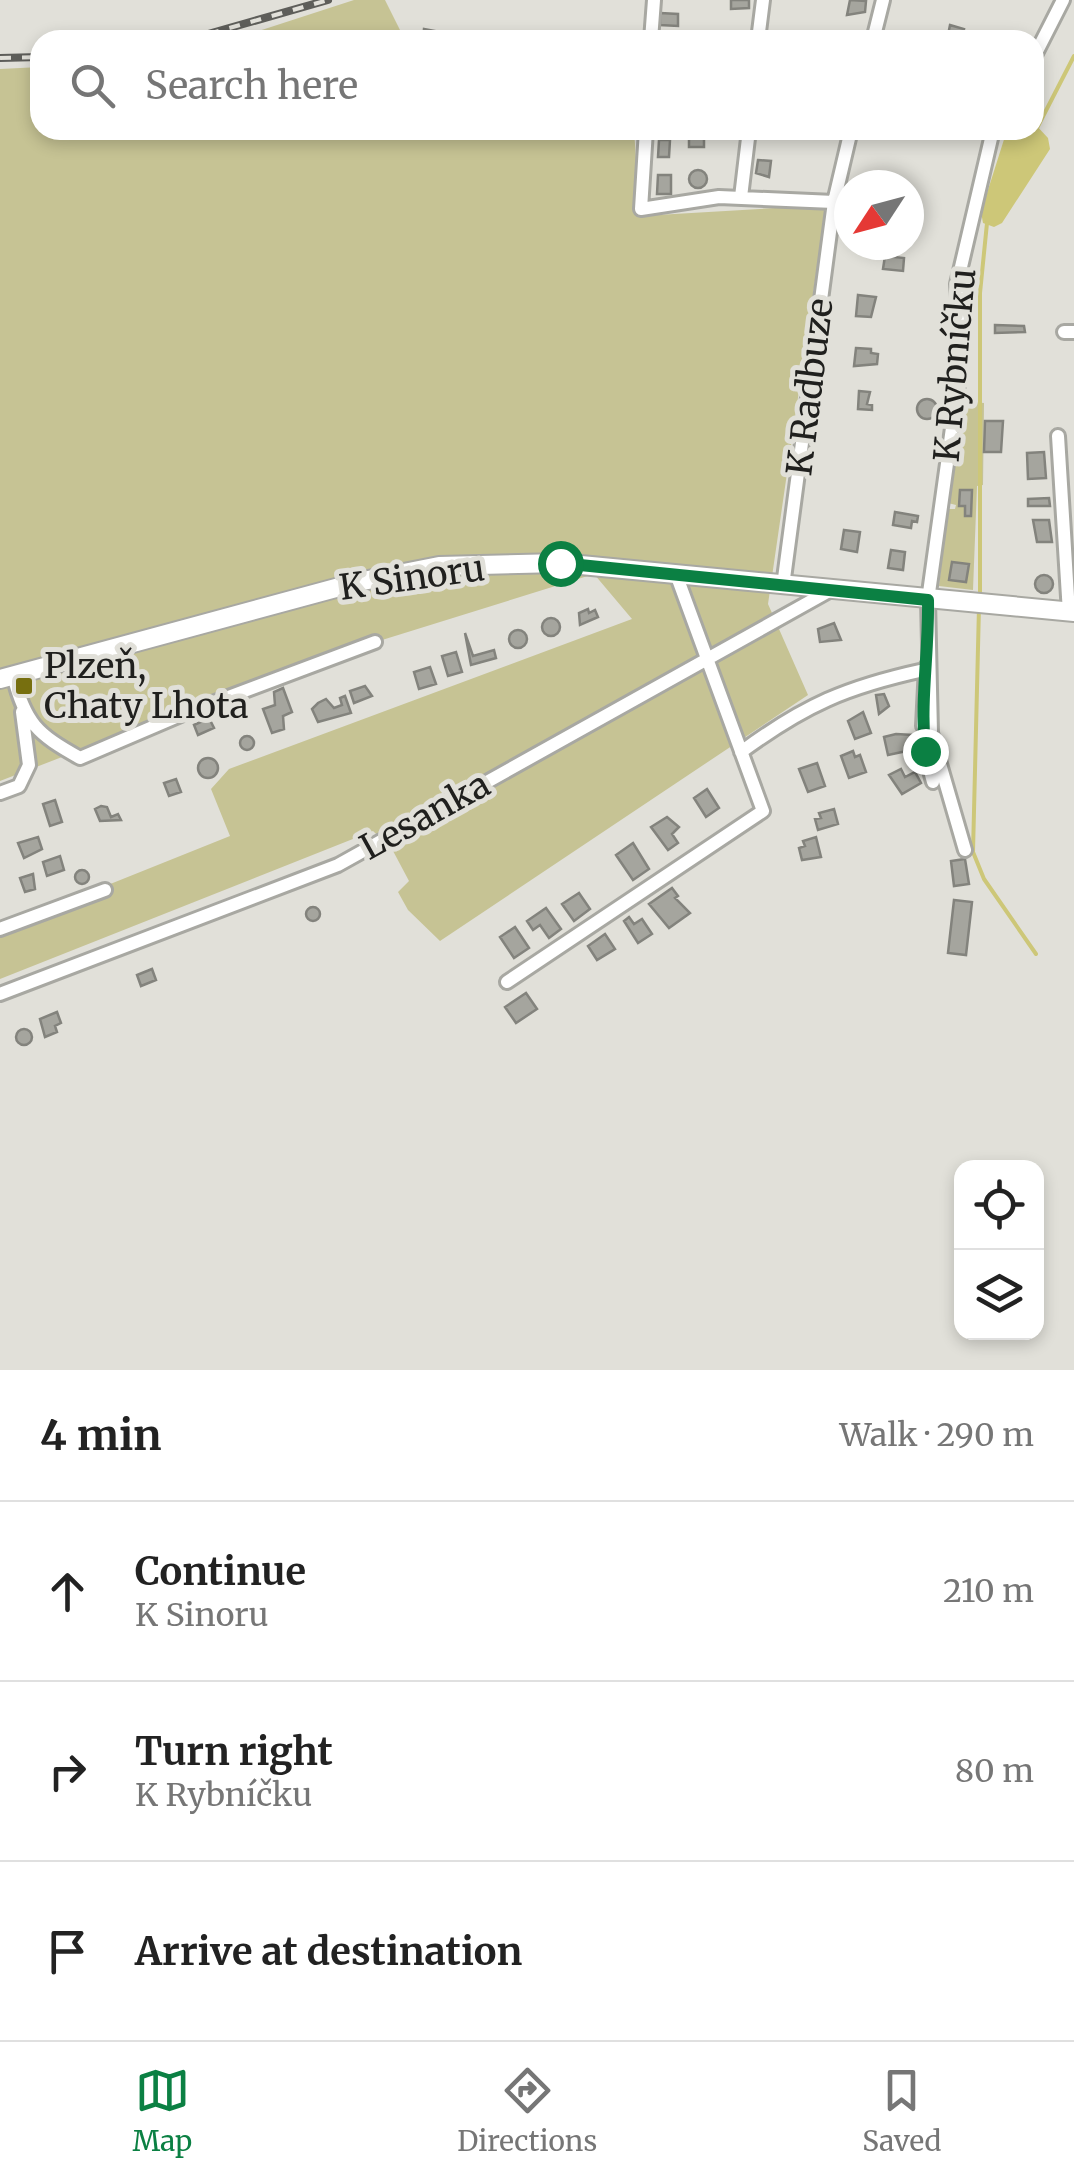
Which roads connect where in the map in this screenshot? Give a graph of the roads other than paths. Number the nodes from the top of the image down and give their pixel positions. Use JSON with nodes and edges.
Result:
{"nodes":[{"id":1,"x":654,"y":0,"type":"edge"},
{"id":2,"x":763,"y":0,"type":"edge"},
{"id":3,"x":883,"y":0,"type":"edge"},
{"id":4,"x":1063,"y":0,"type":"edge"},
{"id":5,"x":652,"y":30,"type":"edge"},
{"id":6,"x":759,"y":30,"type":"edge"},
{"id":7,"x":876,"y":30,"type":"edge"},
{"id":8,"x":1044,"y":37,"type":"edge"},
{"id":9,"x":645,"y":140,"type":"edge"},
{"id":10,"x":747,"y":140,"type":"edge"},
{"id":11,"x":849,"y":140,"type":"edge"},
{"id":12,"x":992,"y":140,"type":"edge"},
{"id":13,"x":842,"y":170,"type":"edge"},
{"id":14,"x":741,"y":197,"type":"junction"},
{"id":15,"x":834,"y":202,"type":"joint"},
{"id":16,"x":1058,"y":436,"type":"dead end"},
{"id":17,"x":676,"y":574,"type":"junction"},
{"id":18,"x":783,"y":586,"type":"junction"},
{"id":19,"x":829,"y":591,"type":"junction"},
{"id":20,"x":928,"y":600,"type":"junction"},
{"id":21,"x":1072,"y":612,"type":"edge"},
{"id":22,"x":374,"y":642,"type":"dead end"},
{"id":23,"x":706,"y":658,"type":"junction"},
{"id":24,"x":926,"y":666,"type":"junction"},
{"id":25,"x":6,"y":677,"type":"edge"},
{"id":26,"x":22,"y":710,"type":"junction"},
{"id":27,"x":741,"y":752,"type":"junction"},
{"id":28,"x":932,"y":782,"type":"dead end"},
{"id":29,"x":0,"y":793,"type":"edge"},
{"id":30,"x":965,"y":850,"type":"dead end"},
{"id":31,"x":104,"y":890,"type":"dead end"},
{"id":32,"x":0,"y":929,"type":"edge"},
{"id":33,"x":507,"y":982,"type":"dead end"},
{"id":34,"x":0,"y":994,"type":"edge"}],
"edges":[{"from":1,"to":5,"type":"street"},
{"from":2,"to":6,"type":"street"},
{"from":3,"to":7,"type":"street"},
{"from":4,"to":8,"type":"street"},
{"from":9,"to":14,"type":"street"},
{"from":10,"to":14,"type":"street"},
{"from":11,"to":13,"type":"street","name":"K Radbuze"},
{"from":12,"to":20,"type":"street","name":"K Rybníčku"},
{"from":14,"to":15,"type":"street"},
{"from":15,"to":18,"type":"street","name":"K Radbuze"},
{"from":16,"to":21,"type":"street"},
{"from":17,"to":18,"type":"street","name":"K Sinoru"},
{"from":17,"to":23,"type":"street"},
{"from":17,"to":25,"type":"street","name":"K Sinoru"},
{"from":18,"to":19,"type":"street","name":"K Sinoru"},
{"from":19,"to":20,"type":"street","name":"K Sinoru"},
{"from":19,"to":23,"type":"street","name":"Lesanka"},
{"from":20,"to":21,"type":"street","name":"K Sinoru"},
{"from":20,"to":24,"type":"street","name":"K Rybníčku"},
{"from":22,"to":26,"type":"street"},
{"from":23,"to":27,"type":"street"},
{"from":23,"to":34,"type":"street","name":"Lesanka"},
{"from":24,"to":27,"type":"street"},
{"from":24,"to":28,"type":"street","name":"K Rybníčku"},
{"from":24,"to":30,"type":"street","name":"K Rybníčku"},
{"from":25,"to":26,"type":"street"},
{"from":26,"to":29,"type":"street"},
{"from":27,"to":33,"type":"street"},
{"from":31,"to":32,"type":"street"}]}
